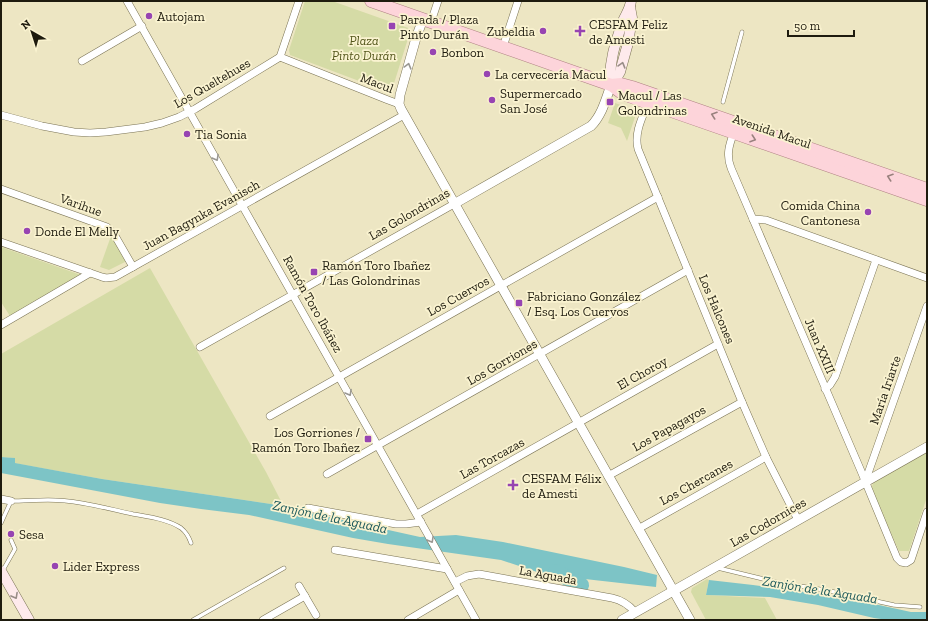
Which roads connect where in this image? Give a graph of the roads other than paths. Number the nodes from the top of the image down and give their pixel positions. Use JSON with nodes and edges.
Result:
{"nodes":[{"id":1,"x":127,"y":1,"type":"edge"},
{"id":2,"x":299,"y":1,"type":"edge"},
{"id":3,"x":371,"y":1,"type":"edge"},
{"id":4,"x":438,"y":1,"type":"edge"},
{"id":5,"x":518,"y":1,"type":"edge"},
{"id":6,"x":631,"y":4,"type":"edge"},
{"id":7,"x":427,"y":21,"type":"junction"},
{"id":8,"x":142,"y":26,"type":"junction"},
{"id":9,"x":742,"y":32,"type":"dead end"},
{"id":10,"x":502,"y":47,"type":"junction"},
{"id":11,"x":280,"y":57,"type":"junction"},
{"id":12,"x":82,"y":61,"type":"dead end"},
{"id":13,"x":611,"y":85,"type":"junction"},
{"id":14,"x":724,"y":102,"type":"dead end"},
{"id":15,"x":648,"y":103,"type":"junction"},
{"id":16,"x":399,"y":104,"type":"junction"},
{"id":17,"x":190,"y":112,"type":"junction"},
{"id":18,"x":404,"y":114,"type":"junction"},
{"id":19,"x":2,"y":116,"type":"edge"},
{"id":20,"x":734,"y":132,"type":"junction"},
{"id":21,"x":1,"y":189,"type":"edge"},
{"id":22,"x":927,"y":189,"type":"edge"},
{"id":23,"x":658,"y":197,"type":"junction"},
{"id":24,"x":927,"y":200,"type":"edge"},
{"id":25,"x":454,"y":204,"type":"junction"},
{"id":26,"x":243,"y":205,"type":"junction"},
{"id":27,"x":753,"y":219,"type":"junction"},
{"id":28,"x":1,"y":242,"type":"edge"},
{"id":29,"x":876,"y":260,"type":"junction"},
{"id":30,"x":133,"y":267,"type":"junction"},
{"id":31,"x":688,"y":270,"type":"junction"},
{"id":32,"x":90,"y":273,"type":"junction"},
{"id":33,"x":927,"y":278,"type":"edge"},
{"id":34,"x":500,"y":286,"type":"junction"},
{"id":35,"x":293,"y":295,"type":"junction"},
{"id":36,"x":927,"y":306,"type":"edge"},
{"id":37,"x":1,"y":326,"type":"edge"},
{"id":38,"x":718,"y":344,"type":"junction"},
{"id":39,"x":200,"y":347,"type":"dead end"},
{"id":40,"x":539,"y":354,"type":"junction"},
{"id":41,"x":340,"y":377,"type":"junction"},
{"id":42,"x":825,"y":389,"type":"junction"},
{"id":43,"x":742,"y":402,"type":"junction"},
{"id":44,"x":270,"y":416,"type":"dead end"},
{"id":45,"x":578,"y":423,"type":"junction"},
{"id":46,"x":378,"y":446,"type":"junction"},
{"id":47,"x":927,"y":447,"type":"edge"},
{"id":48,"x":766,"y":457,"type":"junction"},
{"id":49,"x":328,"y":474,"type":"dead end"},
{"id":50,"x":608,"y":476,"type":"junction"},
{"id":51,"x":865,"y":482,"type":"junction"},
{"id":52,"x":1,"y":499,"type":"edge"},
{"id":53,"x":11,"y":501,"type":"junction"},
{"id":54,"x":308,"y":508,"type":"dead end"},
{"id":55,"x":927,"y":512,"type":"edge"},
{"id":56,"x":416,"y":514,"type":"junction"},
{"id":57,"x":798,"y":520,"type":"junction"},
{"id":58,"x":2,"y":524,"type":"edge"},
{"id":59,"x":423,"y":525,"type":"junction"},
{"id":60,"x":638,"y":529,"type":"junction"},
{"id":61,"x":11,"y":540,"type":"dead end"},
{"id":62,"x":191,"y":543,"type":"dead end"},
{"id":63,"x":334,"y":550,"type":"dead end"},
{"id":64,"x":715,"y":567,"type":"junction"},
{"id":65,"x":284,"y":568,"type":"dead end"},
{"id":66,"x":447,"y":569,"type":"junction"},
{"id":67,"x":1,"y":572,"type":"edge"},
{"id":68,"x":455,"y":582,"type":"junction"},
{"id":69,"x":299,"y":586,"type":"dead end"},
{"id":70,"x":459,"y":590,"type":"junction"},
{"id":71,"x":673,"y":591,"type":"junction"},
{"id":72,"x":305,"y":596,"type":"junction"},
{"id":73,"x":920,"y":607,"type":"dead end"},
{"id":74,"x":635,"y":612,"type":"junction"},
{"id":75,"x":316,"y":615,"type":"dead end"},
{"id":76,"x":28,"y":620,"type":"edge"},
{"id":77,"x":193,"y":620,"type":"edge"},
{"id":78,"x":264,"y":620,"type":"edge"},
{"id":79,"x":408,"y":620,"type":"edge"},
{"id":80,"x":476,"y":620,"type":"edge"},
{"id":81,"x":622,"y":620,"type":"edge"},
{"id":82,"x":690,"y":620,"type":"edge"}],
"edges":[{"from":1,"to":8,"type":"street","name":"Ramón Toro Ibáñez"},
{"from":2,"to":11,"type":"street"},
{"from":3,"to":7,"type":"main road","name":"Avenida Macul"},
{"from":4,"to":7,"type":"street"},
{"from":5,"to":10,"type":"street"},
{"from":6,"to":13,"type":"main road"},
{"from":7,"to":10,"type":"main road","name":"Avenida Macul"},
{"from":16,"to":7,"type":"street","one_way":true},
{"from":8,"to":12,"type":"street"},
{"from":8,"to":17,"type":"street","name":"Ramón Toro Ibáñez"},
{"from":9,"to":14,"type":"lane"},
{"from":10,"to":13,"type":"main road","name":"Avenida Macul"},
{"from":11,"to":16,"type":"street","name":"Macul"},
{"from":11,"to":17,"type":"street","name":"Los Queltehues"},
{"from":13,"to":15,"type":"main road","name":"Avenida Macul"},
{"from":22,"to":13,"type":"main road","name":"Avenida Macul","one_way":true},
{"from":13,"to":25,"type":"street","name":"Las Golondrinas"},
{"from":15,"to":20,"type":"main road","name":"Avenida Macul"},
{"from":15,"to":23,"type":"street","name":"Los Halcones"},
{"from":16,"to":18,"type":"street"},
{"from":17,"to":19,"type":"street","name":"Los Queltehues"},
{"from":17,"to":26,"type":"street","name":"Ramón Toro Ibáñez","one_way":true},
{"from":18,"to":25,"type":"street"},
{"from":18,"to":26,"type":"street","name":"Juan Bagynka Evanisch"},
{"from":20,"to":24,"type":"main road","name":"Avenida Macul","one_way":true},
{"from":20,"to":27,"type":"street","name":"Juan XXIII"},
{"from":21,"to":30,"type":"street","name":"Varihue"},
{"from":23,"to":31,"type":"street","name":"Los Halcones"},
{"from":23,"to":34,"type":"street","name":"Los Cuervos"},
{"from":25,"to":34,"type":"street"},
{"from":25,"to":35,"type":"street","name":"Las Golondrinas"},
{"from":26,"to":30,"type":"street","name":"Juan Bagynka Evanisch"},
{"from":26,"to":35,"type":"street","name":"Ramón Toro Ibáñez"},
{"from":27,"to":29,"type":"street"},
{"from":27,"to":42,"type":"street","name":"Juan XXIII"},
{"from":28,"to":32,"type":"street","name":"Juan Bagynka Evanisch"},
{"from":29,"to":33,"type":"street"},
{"from":29,"to":42,"type":"street"},
{"from":30,"to":32,"type":"street","name":"Juan Bagynka Evanisch"},
{"from":31,"to":38,"type":"street","name":"Los Halcones"},
{"from":31,"to":40,"type":"street","name":"Los Gorriones"},
{"from":32,"to":37,"type":"street"},
{"from":34,"to":40,"type":"street"},
{"from":34,"to":41,"type":"street","name":"Los Cuervos"},
{"from":35,"to":39,"type":"street","name":"Las Golondrinas"},
{"from":35,"to":41,"type":"street","name":"Ramón Toro Ibáñez"},
{"from":36,"to":51,"type":"street","name":"María Iriarte"},
{"from":38,"to":43,"type":"street","name":"Los Halcones"},
{"from":38,"to":45,"type":"street","name":"El Choroy"},
{"from":40,"to":45,"type":"street"},
{"from":40,"to":46,"type":"street","name":"Los Gorriones"},
{"from":41,"to":44,"type":"street","name":"Los Cuervos"},
{"from":41,"to":46,"type":"street","name":"Ramón Toro Ibáñez","one_way":true},
{"from":42,"to":51,"type":"street","name":"Juan XXIII"},
{"from":43,"to":48,"type":"street","name":"Los Halcones"},
{"from":43,"to":50,"type":"street","name":"Los Papagayos"},
{"from":45,"to":50,"type":"street"},
{"from":45,"to":56,"type":"street","name":"Las Torcazas"},
{"from":46,"to":49,"type":"street","name":"Los Gorriones"},
{"from":46,"to":56,"type":"street","name":"Ramón Toro Ibáñez"},
{"from":47,"to":51,"type":"street","name":"Las Codornices"},
{"from":48,"to":57,"type":"street","name":"Los Halcones"},
{"from":48,"to":60,"type":"street","name":"Los Chercanes"},
{"from":50,"to":60,"type":"street"},
{"from":51,"to":55,"type":"street","name":"Juan XXIII"},
{"from":51,"to":57,"type":"street","name":"Las Codornices"},
{"from":52,"to":53,"type":"street"},
{"from":53,"to":58,"type":"lane"},
{"from":53,"to":62,"type":"lane"},
{"from":54,"to":59,"type":"street"},
{"from":56,"to":59,"type":"street","name":"Ramón Toro Ibáñez"},
{"from":57,"to":64,"type":"street","name":"Las Codornices"},
{"from":59,"to":66,"type":"street","name":"Ramón Toro Ibáñez","one_way":true},
{"from":60,"to":71,"type":"street"},
{"from":61,"to":67,"type":"lane"},
{"from":63,"to":66,"type":"street"},
{"from":64,"to":71,"type":"street","name":"Las Codornices"},
{"from":64,"to":73,"type":"lane"},
{"from":65,"to":77,"type":"lane"},
{"from":66,"to":68,"type":"street","name":"Ramón Toro Ibáñez"},
{"from":67,"to":76,"type":"main road","one_way":true},
{"from":68,"to":70,"type":"street","name":"Ramón Toro Ibáñez"},
{"from":68,"to":74,"type":"street","name":"La Aguada"},
{"from":69,"to":72,"type":"street"},
{"from":70,"to":79,"type":"street"},
{"from":70,"to":80,"type":"street","name":"Ramón Toro Ibáñez"},
{"from":71,"to":74,"type":"street","name":"Las Codornices"},
{"from":71,"to":82,"type":"street"},
{"from":72,"to":75,"type":"street"},
{"from":72,"to":78,"type":"street"},
{"from":74,"to":81,"type":"street","name":"Las Codornices"}]}
